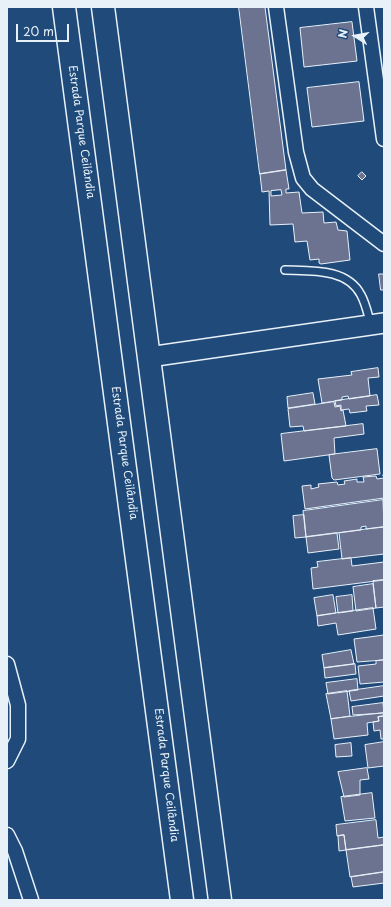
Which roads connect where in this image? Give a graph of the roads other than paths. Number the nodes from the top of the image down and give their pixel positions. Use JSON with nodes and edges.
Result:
{"nodes":[{"id":1,"x":64,"y":7,"type":"edge"},
{"id":2,"x":103,"y":7,"type":"edge"},
{"id":3,"x":276,"y":7,"type":"edge"},
{"id":4,"x":366,"y":7,"type":"edge"},
{"id":5,"x":384,"y":139,"type":"edge"},
{"id":6,"x":384,"y":244,"type":"edge"},
{"id":7,"x":285,"y":270,"type":"dead end"},
{"id":8,"x":378,"y":324,"type":"edge"},
{"id":9,"x":149,"y":357,"type":"junction"},
{"id":10,"x":7,"y":664,"type":"edge"},
{"id":11,"x":7,"y":760,"type":"edge"},
{"id":12,"x":7,"y":835,"type":"edge"},
{"id":13,"x":31,"y":900,"type":"edge"},
{"id":14,"x":182,"y":900,"type":"edge"},
{"id":15,"x":220,"y":900,"type":"edge"}],
"edges":[{"from":1,"to":14,"type":"highway","name":"Estrada Parque Ceilândia"},
{"from":2,"to":9,"type":"highway"},
{"from":3,"to":6,"type":"street"},
{"from":4,"to":5,"type":"street"},
{"from":7,"to":8,"type":"lane"},
{"from":8,"to":9,"type":"street"},
{"from":9,"to":15,"type":"highway"},
{"from":10,"to":11,"type":"street"},
{"from":12,"to":13,"type":"street"}]}
